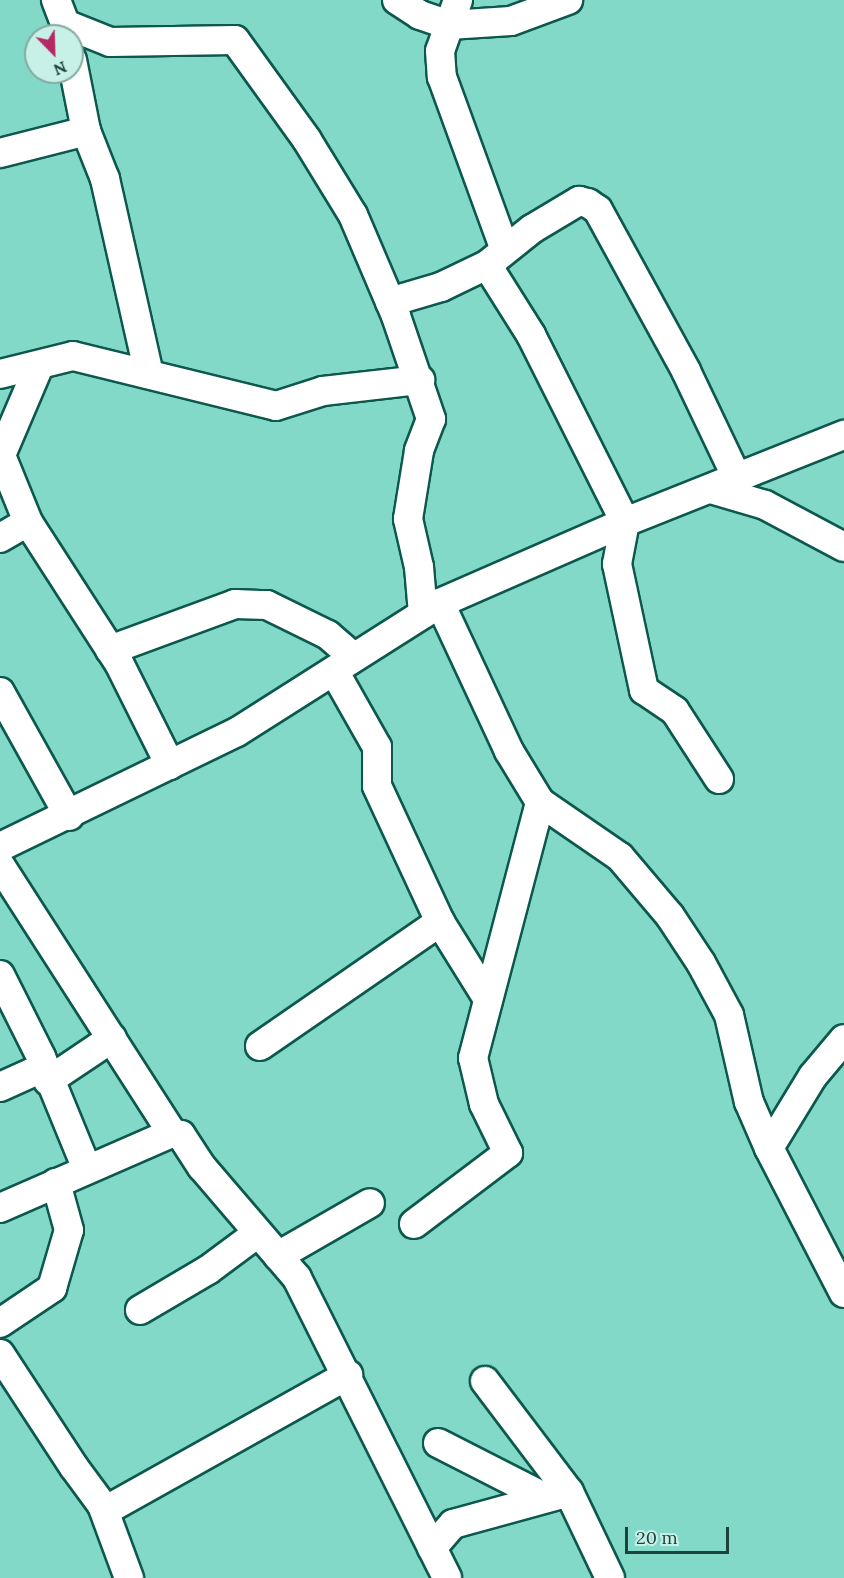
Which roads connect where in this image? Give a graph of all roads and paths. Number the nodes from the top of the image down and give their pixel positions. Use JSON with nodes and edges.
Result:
{"nodes":[{"id":1,"x":397,"y":0,"type":"edge"},
{"id":2,"x":568,"y":0,"type":"edge"},
{"id":3,"x":454,"y":12,"type":"edge"},
{"id":4,"x":63,"y":20,"type":"edge"},
{"id":5,"x":77,"y":84,"type":"edge"},
{"id":6,"x":86,"y":130,"type":"junction"},
{"id":7,"x":0,"y":153,"type":"edge"},
{"id":8,"x":496,"y":257,"type":"junction"},
{"id":9,"x":390,"y":302,"type":"junction"},
{"id":10,"x":39,"y":366,"type":"junction"},
{"id":11,"x":0,"y":374,"type":"edge"},
{"id":12,"x":149,"y":374,"type":"junction"},
{"id":13,"x":420,"y":380,"type":"junction"},
{"id":14,"x":844,"y":435,"type":"edge"},
{"id":15,"x":1,"y":454,"type":"edge"},
{"id":16,"x":737,"y":478,"type":"junction"},
{"id":17,"x":711,"y":489,"type":"junction"},
{"id":18,"x":28,"y":522,"type":"junction"},
{"id":19,"x":625,"y":522,"type":"junction"},
{"id":20,"x":0,"y":538,"type":"edge"},
{"id":21,"x":844,"y":547,"type":"edge"},
{"id":22,"x":432,"y":609,"type":"junction"},
{"id":23,"x":110,"y":650,"type":"junction"},
{"id":24,"x":344,"y":664,"type":"junction"},
{"id":25,"x":0,"y":692,"type":"edge"},
{"id":26,"x":170,"y":765,"type":"junction"},
{"id":27,"x":719,"y":778,"type":"dead end"},
{"id":28,"x":540,"y":802,"type":"junction"},
{"id":29,"x":69,"y":816,"type":"junction"},
{"id":30,"x":0,"y":848,"type":"edge"},
{"id":31,"x":0,"y":865,"type":"edge"},
{"id":32,"x":440,"y":922,"type":"junction"},
{"id":33,"x":0,"y":975,"type":"edge"},
{"id":34,"x":488,"y":999,"type":"junction"},
{"id":35,"x":111,"y":1038,"type":"junction"},
{"id":36,"x":844,"y":1039,"type":"edge"},
{"id":37,"x":260,"y":1046,"type":"dead end"},
{"id":38,"x":46,"y":1074,"type":"junction"},
{"id":39,"x":0,"y":1087,"type":"edge"},
{"id":40,"x":172,"y":1133,"type":"junction"},
{"id":41,"x":769,"y":1148,"type":"junction"},
{"id":42,"x":87,"y":1169,"type":"junction"},
{"id":43,"x":56,"y":1183,"type":"junction"},
{"id":44,"x":370,"y":1203,"type":"dead end"},
{"id":45,"x":0,"y":1208,"type":"edge"},
{"id":46,"x":414,"y":1224,"type":"dead end"},
{"id":47,"x":258,"y":1233,"type":"junction"},
{"id":48,"x":278,"y":1256,"type":"junction"},
{"id":49,"x":844,"y":1293,"type":"edge"},
{"id":50,"x":140,"y":1310,"type":"dead end"},
{"id":51,"x":0,"y":1323,"type":"edge"},
{"id":52,"x":0,"y":1354,"type":"edge"},
{"id":53,"x":348,"y":1375,"type":"junction"},
{"id":54,"x":485,"y":1381,"type":"dead end"},
{"id":55,"x":438,"y":1443,"type":"dead end"},
{"id":56,"x":558,"y":1495,"type":"junction"},
{"id":57,"x":102,"y":1505,"type":"junction"},
{"id":58,"x":432,"y":1548,"type":"junction"},
{"id":59,"x":129,"y":1578,"type":"edge"},
{"id":60,"x":447,"y":1578,"type":"edge"},
{"id":61,"x":610,"y":1578,"type":"edge"}],
"edges":[{"from":1,"to":3,"type":"street"},
{"from":2,"to":3,"type":"street"},
{"from":3,"to":8,"type":"street"},
{"from":4,"to":9,"type":"street"},
{"from":5,"to":6,"type":"street"},
{"from":6,"to":7,"type":"street"},
{"from":6,"to":12,"type":"street"},
{"from":8,"to":9,"type":"street"},
{"from":8,"to":16,"type":"street"},
{"from":8,"to":19,"type":"street"},
{"from":9,"to":13,"type":"street"},
{"from":10,"to":11,"type":"street"},
{"from":10,"to":12,"type":"street"},
{"from":10,"to":15,"type":"street"},
{"from":12,"to":13,"type":"street"},
{"from":13,"to":22,"type":"street"},
{"from":14,"to":16,"type":"street"},
{"from":15,"to":18,"type":"street"},
{"from":16,"to":17,"type":"street"},
{"from":17,"to":19,"type":"street"},
{"from":17,"to":21,"type":"street"},
{"from":18,"to":20,"type":"street"},
{"from":18,"to":23,"type":"street"},
{"from":19,"to":22,"type":"street"},
{"from":19,"to":27,"type":"street"},
{"from":22,"to":24,"type":"street"},
{"from":22,"to":28,"type":"street"},
{"from":23,"to":24,"type":"street"},
{"from":23,"to":26,"type":"street"},
{"from":24,"to":26,"type":"street"},
{"from":24,"to":32,"type":"street"},
{"from":25,"to":29,"type":"street"},
{"from":26,"to":29,"type":"street"},
{"from":28,"to":34,"type":"street"},
{"from":28,"to":41,"type":"street"},
{"from":29,"to":30,"type":"street"},
{"from":31,"to":35,"type":"street"},
{"from":32,"to":34,"type":"street"},
{"from":32,"to":37,"type":"street"},
{"from":33,"to":38,"type":"street"},
{"from":34,"to":46,"type":"street"},
{"from":35,"to":38,"type":"street"},
{"from":35,"to":40,"type":"street"},
{"from":36,"to":41,"type":"street"},
{"from":38,"to":39,"type":"street"},
{"from":38,"to":42,"type":"street"},
{"from":40,"to":42,"type":"street"},
{"from":40,"to":47,"type":"street"},
{"from":41,"to":49,"type":"street"},
{"from":42,"to":43,"type":"street"},
{"from":43,"to":45,"type":"street"},
{"from":43,"to":51,"type":"street"},
{"from":44,"to":48,"type":"street"},
{"from":47,"to":48,"type":"street"},
{"from":47,"to":50,"type":"street"},
{"from":48,"to":53,"type":"street"},
{"from":52,"to":57,"type":"street"},
{"from":53,"to":57,"type":"street"},
{"from":53,"to":58,"type":"street"},
{"from":54,"to":56,"type":"street"},
{"from":55,"to":56,"type":"street"},
{"from":56,"to":58,"type":"street"},
{"from":56,"to":61,"type":"street"},
{"from":57,"to":59,"type":"street"},
{"from":58,"to":60,"type":"street"}]}
